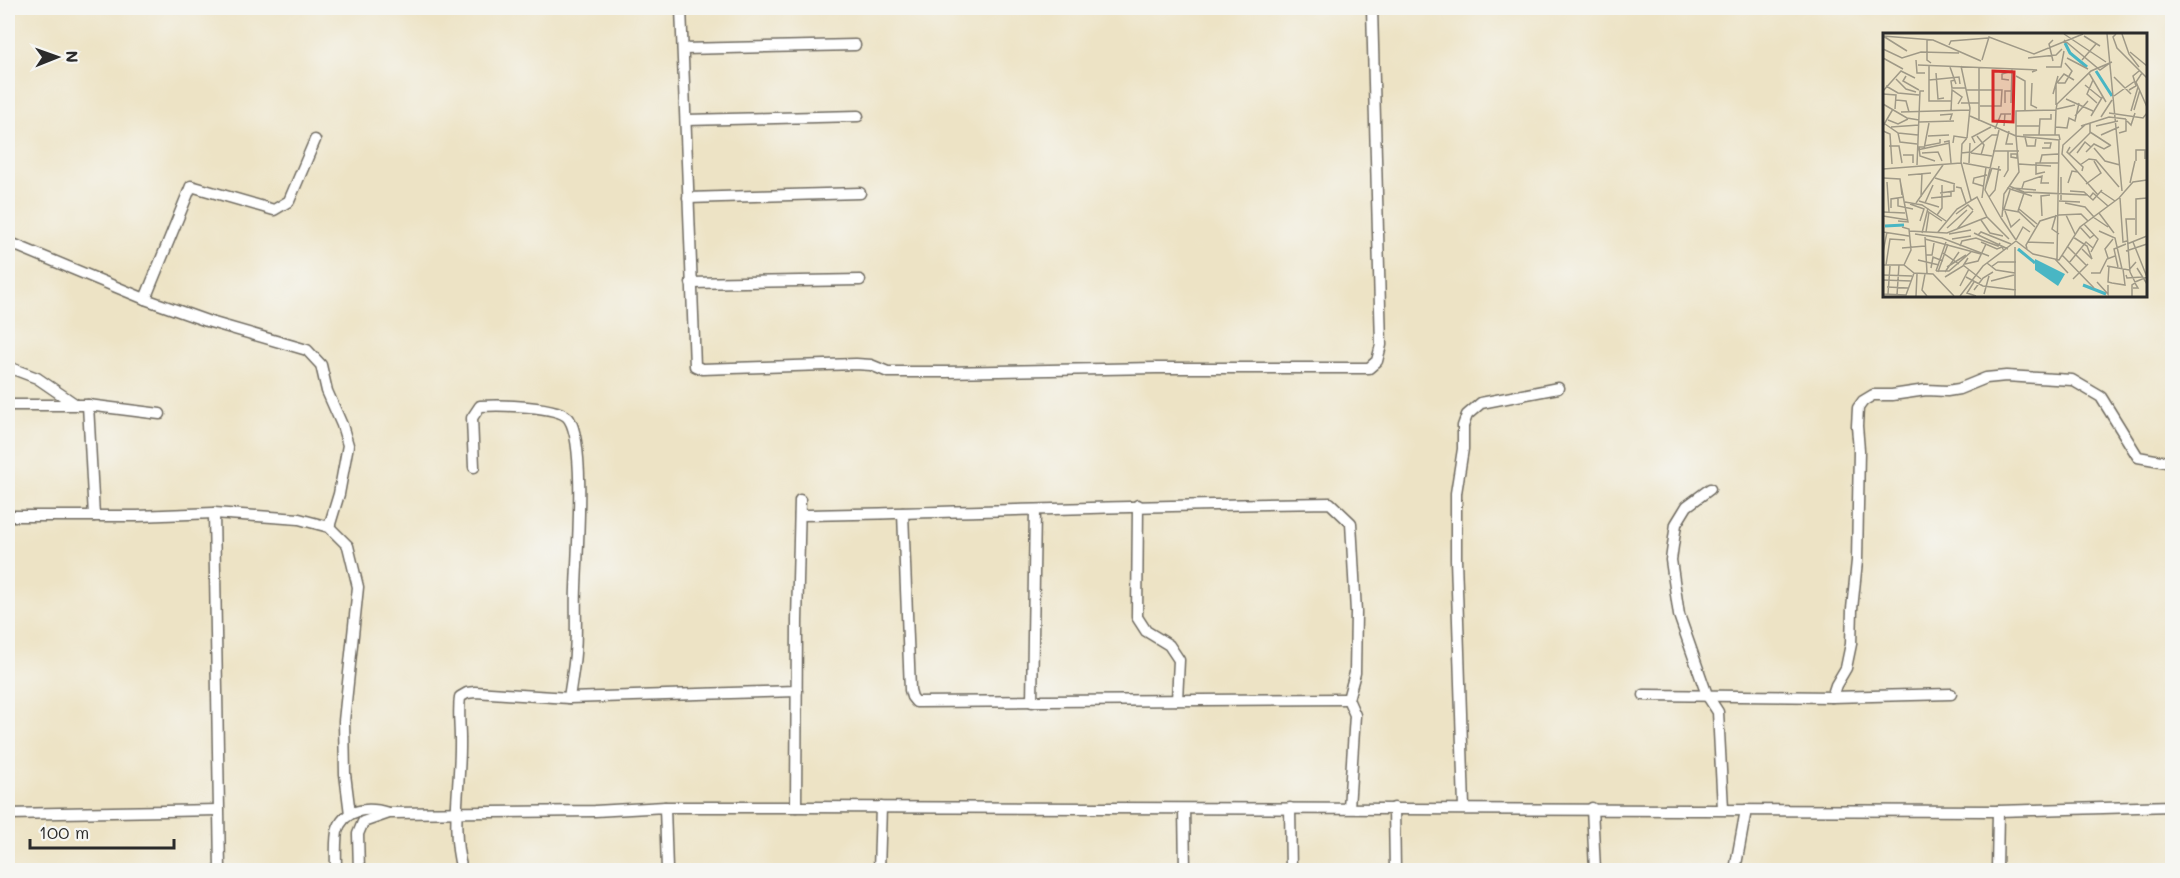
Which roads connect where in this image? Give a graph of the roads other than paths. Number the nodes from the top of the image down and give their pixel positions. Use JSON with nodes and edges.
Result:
{"nodes":[{"id":1,"x":681,"y":8,"type":"edge"},
{"id":2,"x":1372,"y":8,"type":"edge"},
{"id":3,"x":855,"y":45,"type":"dead end"},
{"id":4,"x":683,"y":49,"type":"junction"},
{"id":5,"x":858,"y":116,"type":"dead end"},
{"id":6,"x":686,"y":120,"type":"junction"},
{"id":7,"x":315,"y":140,"type":"dead end"},
{"id":8,"x":860,"y":194,"type":"dead end"},
{"id":9,"x":688,"y":198,"type":"junction"},
{"id":10,"x":8,"y":242,"type":"edge"},
{"id":11,"x":860,"y":279,"type":"dead end"},
{"id":12,"x":691,"y":283,"type":"junction"},
{"id":13,"x":145,"y":299,"type":"junction"},
{"id":14,"x":8,"y":367,"type":"edge"},
{"id":15,"x":1558,"y":388,"type":"dead end"},
{"id":16,"x":8,"y":405,"type":"edge"},
{"id":17,"x":76,"y":405,"type":"junction"},
{"id":18,"x":88,"y":405,"type":"junction"},
{"id":19,"x":160,"y":414,"type":"dead end"},
{"id":20,"x":2172,"y":463,"type":"edge"},
{"id":21,"x":474,"y":467,"type":"dead end"},
{"id":22,"x":1710,"y":489,"type":"dead end"},
{"id":23,"x":800,"y":500,"type":"dead end"},
{"id":24,"x":1138,"y":505,"type":"junction"},
{"id":25,"x":1035,"y":510,"type":"junction"},
{"id":26,"x":214,"y":513,"type":"junction"},
{"id":27,"x":903,"y":513,"type":"junction"},
{"id":28,"x":8,"y":516,"type":"edge"},
{"id":29,"x":93,"y":516,"type":"junction"},
{"id":30,"x":800,"y":516,"type":"junction"},
{"id":31,"x":329,"y":527,"type":"junction"},
{"id":32,"x":797,"y":691,"type":"junction"},
{"id":33,"x":1951,"y":694,"type":"dead end"},
{"id":34,"x":1644,"y":695,"type":"dead end"},
{"id":35,"x":1707,"y":696,"type":"junction"},
{"id":36,"x":1832,"y":697,"type":"junction"},
{"id":37,"x":569,"y":698,"type":"junction"},
{"id":38,"x":1348,"y":699,"type":"junction"},
{"id":39,"x":1177,"y":700,"type":"junction"},
{"id":40,"x":1032,"y":702,"type":"junction"},
{"id":41,"x":2172,"y":806,"type":"edge"},
{"id":42,"x":664,"y":807,"type":"junction"},
{"id":43,"x":796,"y":807,"type":"junction"},
{"id":44,"x":881,"y":807,"type":"junction"},
{"id":45,"x":1464,"y":807,"type":"junction"},
{"id":46,"x":1290,"y":808,"type":"junction"},
{"id":47,"x":1349,"y":808,"type":"junction"},
{"id":48,"x":1394,"y":808,"type":"junction"},
{"id":49,"x":1592,"y":808,"type":"junction"},
{"id":50,"x":1184,"y":809,"type":"junction"},
{"id":51,"x":218,"y":810,"type":"junction"},
{"id":52,"x":1723,"y":810,"type":"junction"},
{"id":53,"x":1746,"y":810,"type":"junction"},
{"id":54,"x":1998,"y":811,"type":"junction"},
{"id":55,"x":456,"y":812,"type":"junction"},
{"id":56,"x":388,"y":813,"type":"junction"},
{"id":57,"x":8,"y":814,"type":"edge"},
{"id":58,"x":350,"y":814,"type":"junction"},
{"id":59,"x":220,"y":870,"type":"edge"},
{"id":60,"x":336,"y":870,"type":"edge"},
{"id":61,"x":359,"y":870,"type":"edge"},
{"id":62,"x":462,"y":870,"type":"edge"},
{"id":63,"x":667,"y":870,"type":"edge"},
{"id":64,"x":879,"y":870,"type":"edge"},
{"id":65,"x":1185,"y":870,"type":"edge"},
{"id":66,"x":1291,"y":870,"type":"edge"},
{"id":67,"x":1395,"y":870,"type":"edge"},
{"id":68,"x":1595,"y":870,"type":"edge"},
{"id":69,"x":1735,"y":870,"type":"edge"},
{"id":70,"x":1997,"y":870,"type":"edge"}],
"edges":[{"from":1,"to":4,"type":"street"},
{"from":2,"to":12,"type":"street"},
{"from":3,"to":4,"type":"street"},
{"from":4,"to":6,"type":"street"},
{"from":5,"to":6,"type":"street"},
{"from":6,"to":9,"type":"street"},
{"from":7,"to":13,"type":"street"},
{"from":8,"to":9,"type":"street"},
{"from":9,"to":12,"type":"street"},
{"from":10,"to":13,"type":"street"},
{"from":11,"to":12,"type":"street"},
{"from":13,"to":31,"type":"street"},
{"from":14,"to":17,"type":"street"},
{"from":15,"to":45,"type":"street"},
{"from":16,"to":17,"type":"street"},
{"from":17,"to":18,"type":"street"},
{"from":18,"to":19,"type":"street"},
{"from":18,"to":29,"type":"street"},
{"from":20,"to":36,"type":"street"},
{"from":21,"to":37,"type":"street"},
{"from":22,"to":35,"type":"street"},
{"from":23,"to":30,"type":"street"},
{"from":24,"to":25,"type":"street"},
{"from":24,"to":38,"type":"street"},
{"from":24,"to":39,"type":"street"},
{"from":25,"to":27,"type":"street"},
{"from":25,"to":40,"type":"street"},
{"from":26,"to":29,"type":"street"},
{"from":26,"to":31,"type":"street"},
{"from":26,"to":51,"type":"street"},
{"from":27,"to":30,"type":"street"},
{"from":27,"to":40,"type":"street"},
{"from":28,"to":29,"type":"street"},
{"from":30,"to":32,"type":"street"},
{"from":31,"to":58,"type":"street"},
{"from":32,"to":37,"type":"street"},
{"from":32,"to":43,"type":"street"},
{"from":33,"to":36,"type":"street"},
{"from":34,"to":35,"type":"street"},
{"from":35,"to":36,"type":"street"},
{"from":35,"to":52,"type":"street"},
{"from":37,"to":55,"type":"street"},
{"from":38,"to":39,"type":"street"},
{"from":38,"to":47,"type":"street"},
{"from":39,"to":40,"type":"street"},
{"from":41,"to":54,"type":"street"},
{"from":42,"to":43,"type":"street"},
{"from":42,"to":55,"type":"street"},
{"from":42,"to":63,"type":"street"},
{"from":43,"to":44,"type":"street"},
{"from":44,"to":50,"type":"street"},
{"from":44,"to":64,"type":"street"},
{"from":45,"to":48,"type":"street"},
{"from":45,"to":49,"type":"street"},
{"from":46,"to":47,"type":"street"},
{"from":46,"to":50,"type":"street"},
{"from":46,"to":66,"type":"street"},
{"from":47,"to":48,"type":"street"},
{"from":48,"to":67,"type":"street"},
{"from":49,"to":52,"type":"street"},
{"from":49,"to":68,"type":"street"},
{"from":50,"to":65,"type":"street"},
{"from":51,"to":57,"type":"street"},
{"from":51,"to":59,"type":"street"},
{"from":52,"to":53,"type":"street"},
{"from":53,"to":54,"type":"street"},
{"from":53,"to":69,"type":"street"},
{"from":54,"to":70,"type":"street"},
{"from":55,"to":56,"type":"street"},
{"from":55,"to":62,"type":"street"},
{"from":56,"to":58,"type":"street"},
{"from":56,"to":61,"type":"street"},
{"from":58,"to":60,"type":"street"}]}
